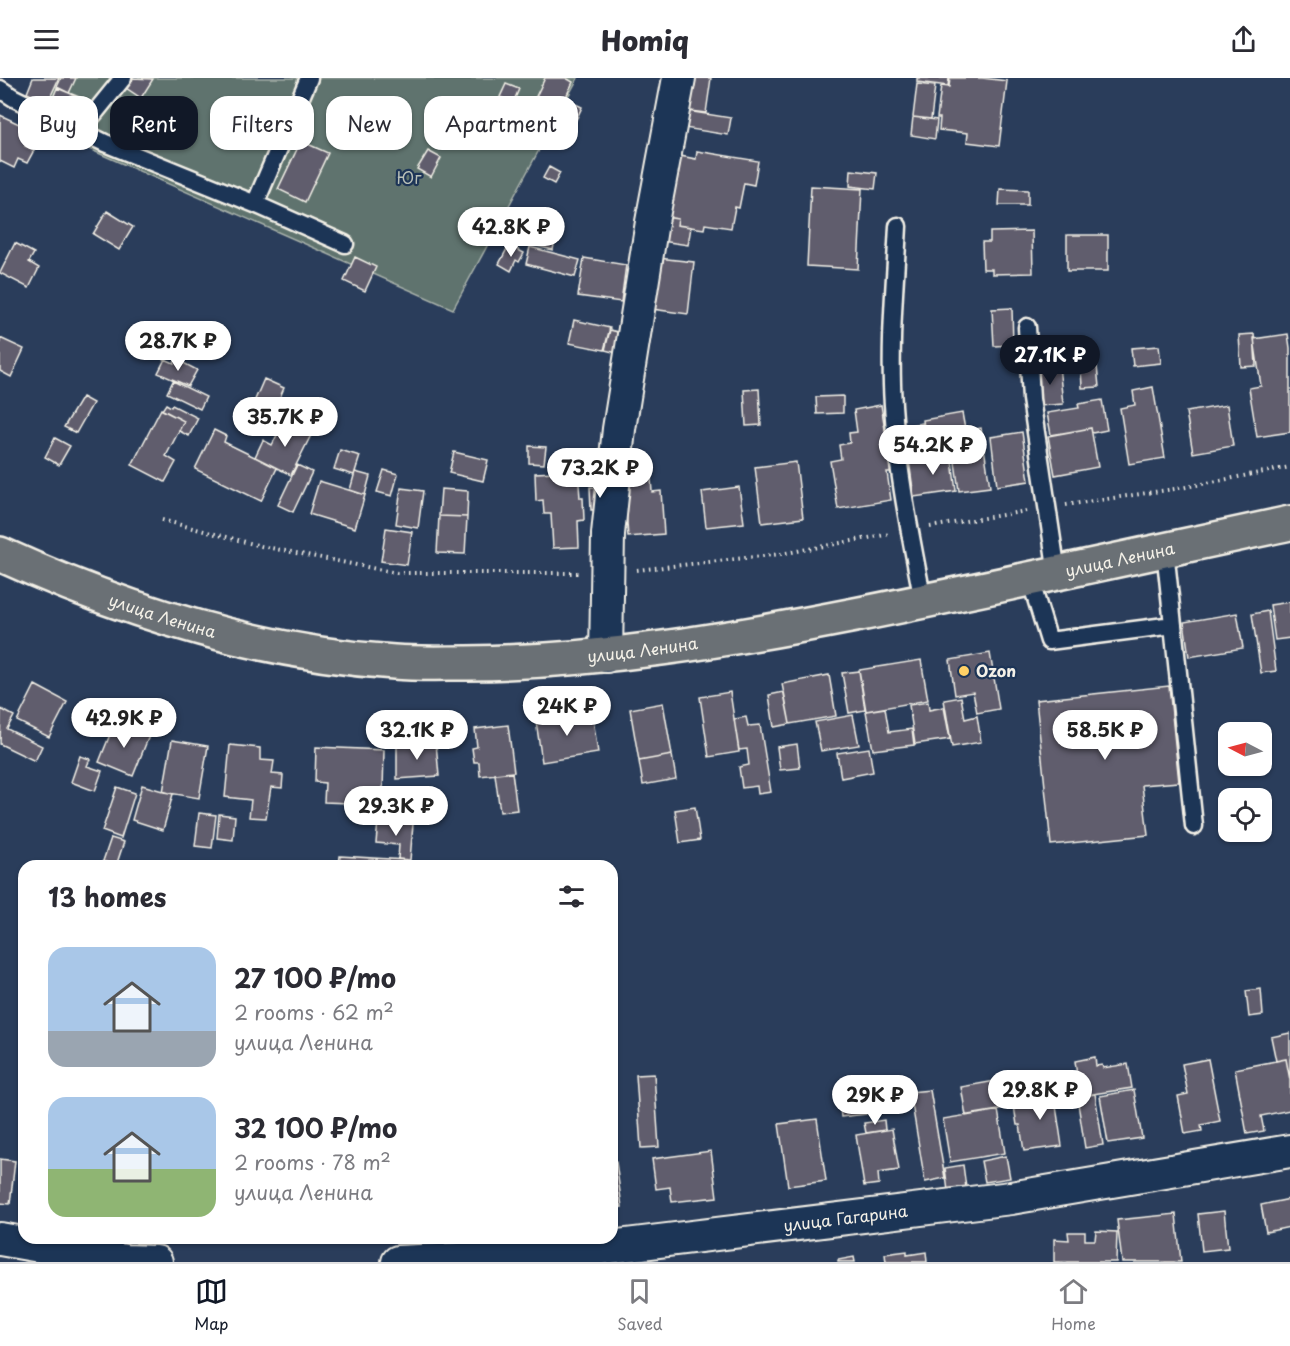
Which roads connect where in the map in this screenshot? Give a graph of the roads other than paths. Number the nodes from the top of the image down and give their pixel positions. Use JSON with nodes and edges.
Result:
{"nodes":[{"id":1,"x":123,"y":78,"type":"edge"},
{"id":2,"x":309,"y":78,"type":"edge"},
{"id":3,"x":679,"y":78,"type":"edge"},
{"id":4,"x":0,"y":89,"type":"edge"},
{"id":5,"x":18,"y":100,"type":"edge"},
{"id":6,"x":98,"y":109,"type":"edge"},
{"id":7,"x":98,"y":139,"type":"edge"},
{"id":8,"x":255,"y":204,"type":"junction"},
{"id":9,"x":898,"y":226,"type":"dead end"},
{"id":10,"x":345,"y":244,"type":"dead end"},
{"id":11,"x":1027,"y":327,"type":"dead end"},
{"id":12,"x":1290,"y":523,"type":"edge"},
{"id":13,"x":1165,"y":550,"type":"junction"},
{"id":14,"x":0,"y":554,"type":"edge"},
{"id":15,"x":1043,"y":576,"type":"junction"},
{"id":16,"x":923,"y":601,"type":"junction"},
{"id":17,"x":1173,"y":625,"type":"junction"},
{"id":18,"x":606,"y":656,"type":"junction"},
{"id":19,"x":1194,"y":826,"type":"dead end"},
{"id":20,"x":1290,"y":1151,"type":"edge"},
{"id":21,"x":0,"y":1239,"type":"edge"},
{"id":22,"x":18,"y":1242,"type":"edge"},
{"id":23,"x":28,"y":1244,"type":"edge"},
{"id":24,"x":156,"y":1262,"type":"edge"},
{"id":25,"x":398,"y":1262,"type":"edge"}],
"edges":[{"from":1,"to":6,"type":"lane"},
{"from":2,"to":8,"type":"lane"},
{"from":3,"to":18,"type":"street"},
{"from":4,"to":5,"type":"lane"},
{"from":7,"to":8,"type":"lane"},
{"from":8,"to":10,"type":"lane"},
{"from":9,"to":16,"type":"lane"},
{"from":11,"to":15,"type":"lane"},
{"from":12,"to":13,"type":"main road","name":"улица Ленина"},
{"from":13,"to":15,"type":"main road","name":"улица Ленина"},
{"from":13,"to":17,"type":"lane"},
{"from":14,"to":18,"type":"main road","name":"улица Ленина"},
{"from":15,"to":16,"type":"main road","name":"улица Ленина"},
{"from":15,"to":17,"type":"lane"},
{"from":16,"to":18,"type":"main road","name":"улица Ленина"},
{"from":17,"to":19,"type":"lane"},
{"from":20,"to":25,"type":"street","name":"улица Гагарина"},
{"from":21,"to":22,"type":"street"},
{"from":23,"to":24,"type":"street"}]}
